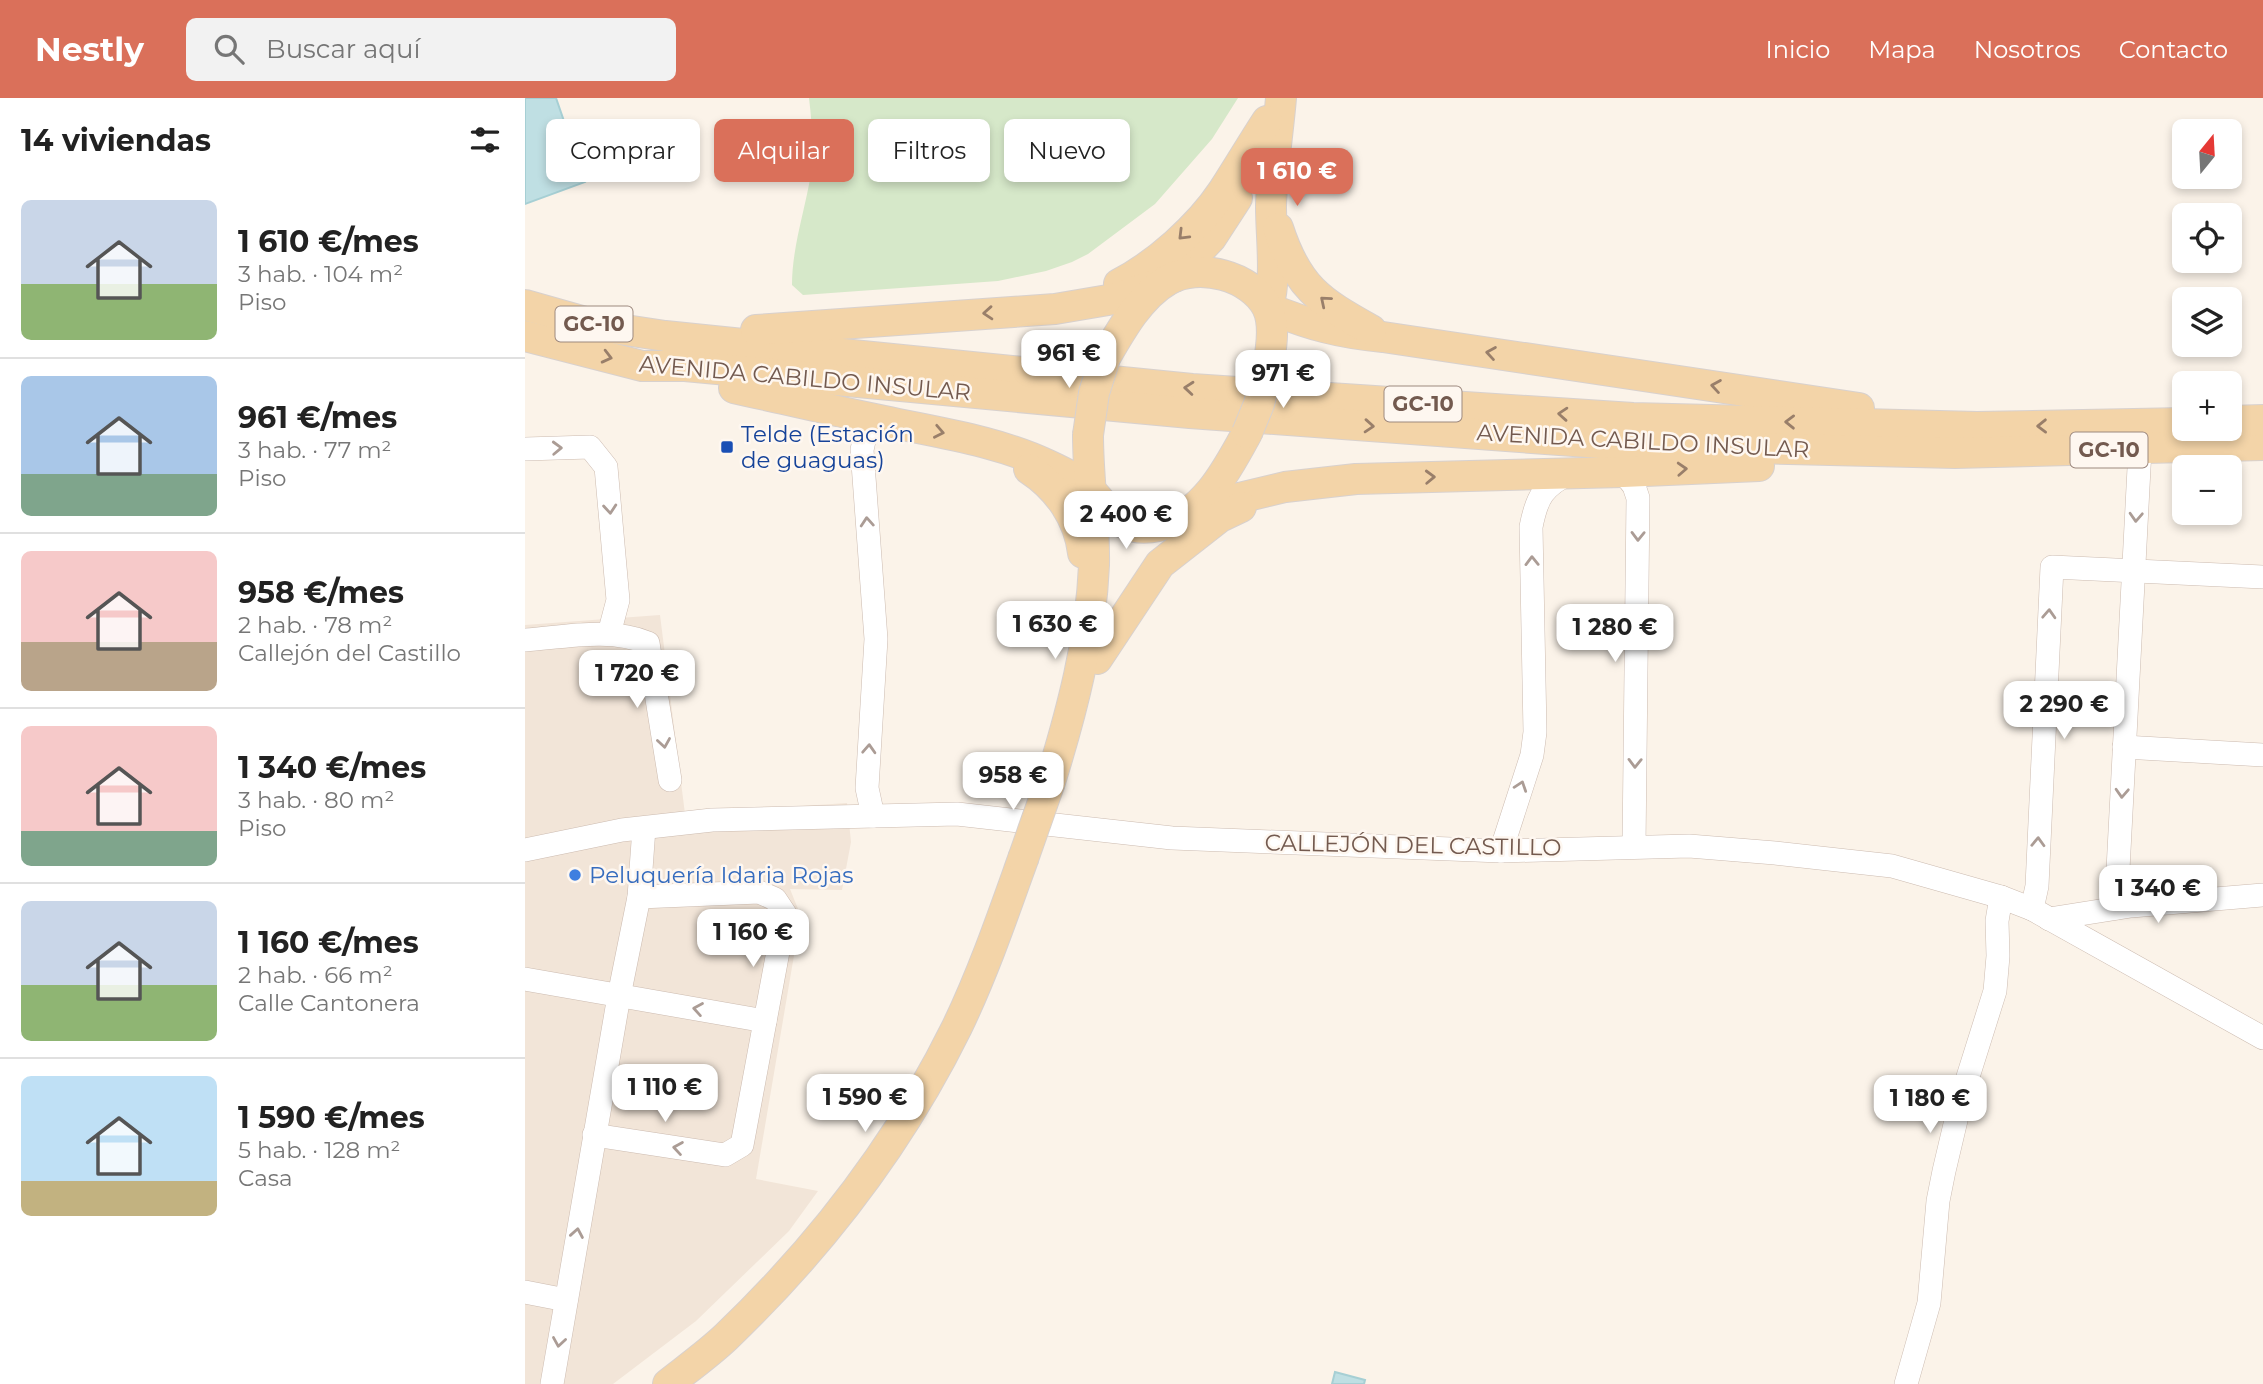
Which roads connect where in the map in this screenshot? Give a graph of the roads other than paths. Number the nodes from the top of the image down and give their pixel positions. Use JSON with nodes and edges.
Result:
{"nodes":[{"id":1,"x":1274,"y":106,"type":"edge"},
{"id":2,"x":1271,"y":209,"type":"junction"},
{"id":3,"x":1170,"y":279,"type":"junction"},
{"id":4,"x":525,"y":305,"type":"edge"},
{"id":5,"x":1080,"y":305,"type":"junction"},
{"id":6,"x":1268,"y":308,"type":"junction"},
{"id":7,"x":525,"y":336,"type":"edge"},
{"id":8,"x":665,"y":337,"type":"junction"},
{"id":9,"x":1383,"y":337,"type":"junction"},
{"id":10,"x":642,"y":366,"type":"junction"},
{"id":11,"x":2263,"y":420,"type":"edge"},
{"id":12,"x":883,"y":421,"type":"junction"},
{"id":13,"x":2242,"y":421,"type":"edge"},
{"id":14,"x":2172,"y":423,"type":"edge"},
{"id":15,"x":1977,"y":427,"type":"junction"},
{"id":16,"x":2263,"y":445,"type":"edge"},
{"id":17,"x":995,"y":446,"type":"junction"},
{"id":18,"x":525,"y":449,"type":"edge"},
{"id":19,"x":2140,"y":449,"type":"junction"},
{"id":20,"x":1955,"y":453,"type":"junction"},
{"id":21,"x":1571,"y":472,"type":"junction"},
{"id":22,"x":1623,"y":472,"type":"junction"},
{"id":23,"x":1285,"y":487,"type":"junction"},
{"id":24,"x":1092,"y":492,"type":"junction"},
{"id":25,"x":1189,"y":511,"type":"junction"},
{"id":26,"x":2133,"y":571,"type":"junction"},
{"id":27,"x":2263,"y":577,"type":"edge"},
{"id":28,"x":1091,"y":613,"type":"junction"},
{"id":29,"x":609,"y":634,"type":"junction"},
{"id":30,"x":525,"y":640,"type":"edge"},
{"id":31,"x":1097,"y":659,"type":"junction"},
{"id":32,"x":1069,"y":720,"type":"junction"},
{"id":33,"x":2125,"y":747,"type":"junction"},
{"id":34,"x":2263,"y":755,"type":"edge"},
{"id":35,"x":670,"y":780,"type":"dead end"},
{"id":36,"x":873,"y":816,"type":"junction"},
{"id":37,"x":643,"y":828,"type":"junction"},
{"id":38,"x":1634,"y":846,"type":"junction"},
{"id":39,"x":525,"y":850,"type":"edge"},
{"id":40,"x":1501,"y":851,"type":"junction"},
{"id":41,"x":2263,"y":895,"type":"edge"},
{"id":42,"x":639,"y":897,"type":"junction"},
{"id":43,"x":2001,"y":897,"type":"junction"},
{"id":44,"x":2116,"y":908,"type":"junction"},
{"id":45,"x":2040,"y":914,"type":"junction"},
{"id":46,"x":525,"y":979,"type":"edge"},
{"id":47,"x":618,"y":996,"type":"junction"},
{"id":48,"x":765,"y":1021,"type":"junction"},
{"id":49,"x":2263,"y":1038,"type":"edge"},
{"id":50,"x":594,"y":1135,"type":"junction"},
{"id":51,"x":525,"y":1292,"type":"edge"},
{"id":52,"x":565,"y":1300,"type":"junction"},
{"id":53,"x":552,"y":1384,"type":"edge"},
{"id":54,"x":668,"y":1384,"type":"edge"},
{"id":55,"x":1906,"y":1384,"type":"edge"}],
"edges":[{"from":1,"to":2,"type":"main road"},
{"from":1,"to":3,"type":"main road"},
{"from":1,"to":5,"type":"main road","one_way":true},
{"from":2,"to":6,"type":"main road"},
{"from":9,"to":2,"type":"main road","one_way":true},
{"from":3,"to":5,"type":"main road"},
{"from":3,"to":6,"type":"main road"},
{"from":3,"to":24,"type":"main road","bridge":true},
{"from":4,"to":8,"type":"main road","name":"AVENIDA CABILDO INSULAR","number":"GC-10"},
{"from":5,"to":8,"type":"main road","one_way":true},
{"from":6,"to":9,"type":"main road"},
{"from":6,"to":25,"type":"main road","bridge":true},
{"from":7,"to":10,"type":"main road","name":"AVENIDA CABILDO INSULAR","number":"GC-10","one_way":true},
{"from":15,"to":8,"type":"main road","name":"AVENIDA CABILDO INSULAR","number":"GC-10","one_way":true},
{"from":15,"to":9,"type":"main road","one_way":true},
{"from":10,"to":12,"type":"main road"},
{"from":10,"to":20,"type":"main road","name":"AVENIDA CABILDO INSULAR","number":"GC-10","one_way":true},
{"from":11,"to":13,"type":"main road"},
{"from":12,"to":17,"type":"main road","one_way":true},
{"from":36,"to":12,"type":"street","one_way":true},
{"from":14,"to":15,"type":"main road","name":"AVENIDA CABILDO INSULAR","number":"GC-10","one_way":true},
{"from":16,"to":19,"type":"main road","name":"AVENIDA CABILDO INSULAR","number":"GC-10"},
{"from":17,"to":24,"type":"main road"},
{"from":17,"to":28,"type":"main road"},
{"from":18,"to":29,"type":"street","one_way":true},
{"from":19,"to":20,"type":"main road","name":"AVENIDA CABILDO INSULAR","number":"GC-10"},
{"from":19,"to":26,"type":"street","one_way":true},
{"from":22,"to":20,"type":"main road","one_way":true},
{"from":21,"to":22,"type":"main road"},
{"from":23,"to":21,"type":"main road","one_way":true},
{"from":40,"to":21,"type":"street","one_way":true},
{"from":22,"to":38,"type":"street","one_way":true},
{"from":23,"to":25,"type":"main road"},
{"from":23,"to":31,"type":"main road"},
{"from":24,"to":25,"type":"main road"},
{"from":24,"to":28,"type":"main road"},
{"from":25,"to":31,"type":"main road"},
{"from":26,"to":27,"type":"street"},
{"from":26,"to":33,"type":"street"},
{"from":45,"to":26,"type":"street","one_way":true},
{"from":28,"to":32,"type":"main road"},
{"from":29,"to":30,"type":"street"},
{"from":29,"to":35,"type":"street","one_way":true},
{"from":31,"to":32,"type":"main road"},
{"from":32,"to":54,"type":"main road","bridge":true},
{"from":33,"to":34,"type":"street"},
{"from":33,"to":44,"type":"street","one_way":true},
{"from":36,"to":37,"type":"street","name":"CALLEJÓN DEL CASTILLO"},
{"from":36,"to":40,"type":"street","name":"CALLEJÓN DEL CASTILLO"},
{"from":37,"to":39,"type":"street","name":"CALLEJÓN DEL CASTILLO"},
{"from":37,"to":42,"type":"street"},
{"from":38,"to":40,"type":"street","name":"CALLEJÓN DEL CASTILLO"},
{"from":38,"to":43,"type":"street","name":"CALLEJÓN DEL CASTILLO"},
{"from":41,"to":44,"type":"street"},
{"from":42,"to":47,"type":"street"},
{"from":42,"to":48,"type":"street"},
{"from":43,"to":45,"type":"street","name":"CALLEJÓN DEL CASTILLO"},
{"from":43,"to":55,"type":"street"},
{"from":44,"to":45,"type":"street"},
{"from":45,"to":49,"type":"street","name":"CALLEJÓN DEL CASTILLO"},
{"from":46,"to":47,"type":"street"},
{"from":48,"to":47,"type":"street","one_way":true},
{"from":47,"to":50,"type":"street"},
{"from":48,"to":50,"type":"street","one_way":true},
{"from":52,"to":50,"type":"street","one_way":true},
{"from":51,"to":52,"type":"street"},
{"from":52,"to":53,"type":"street","one_way":true}]}
